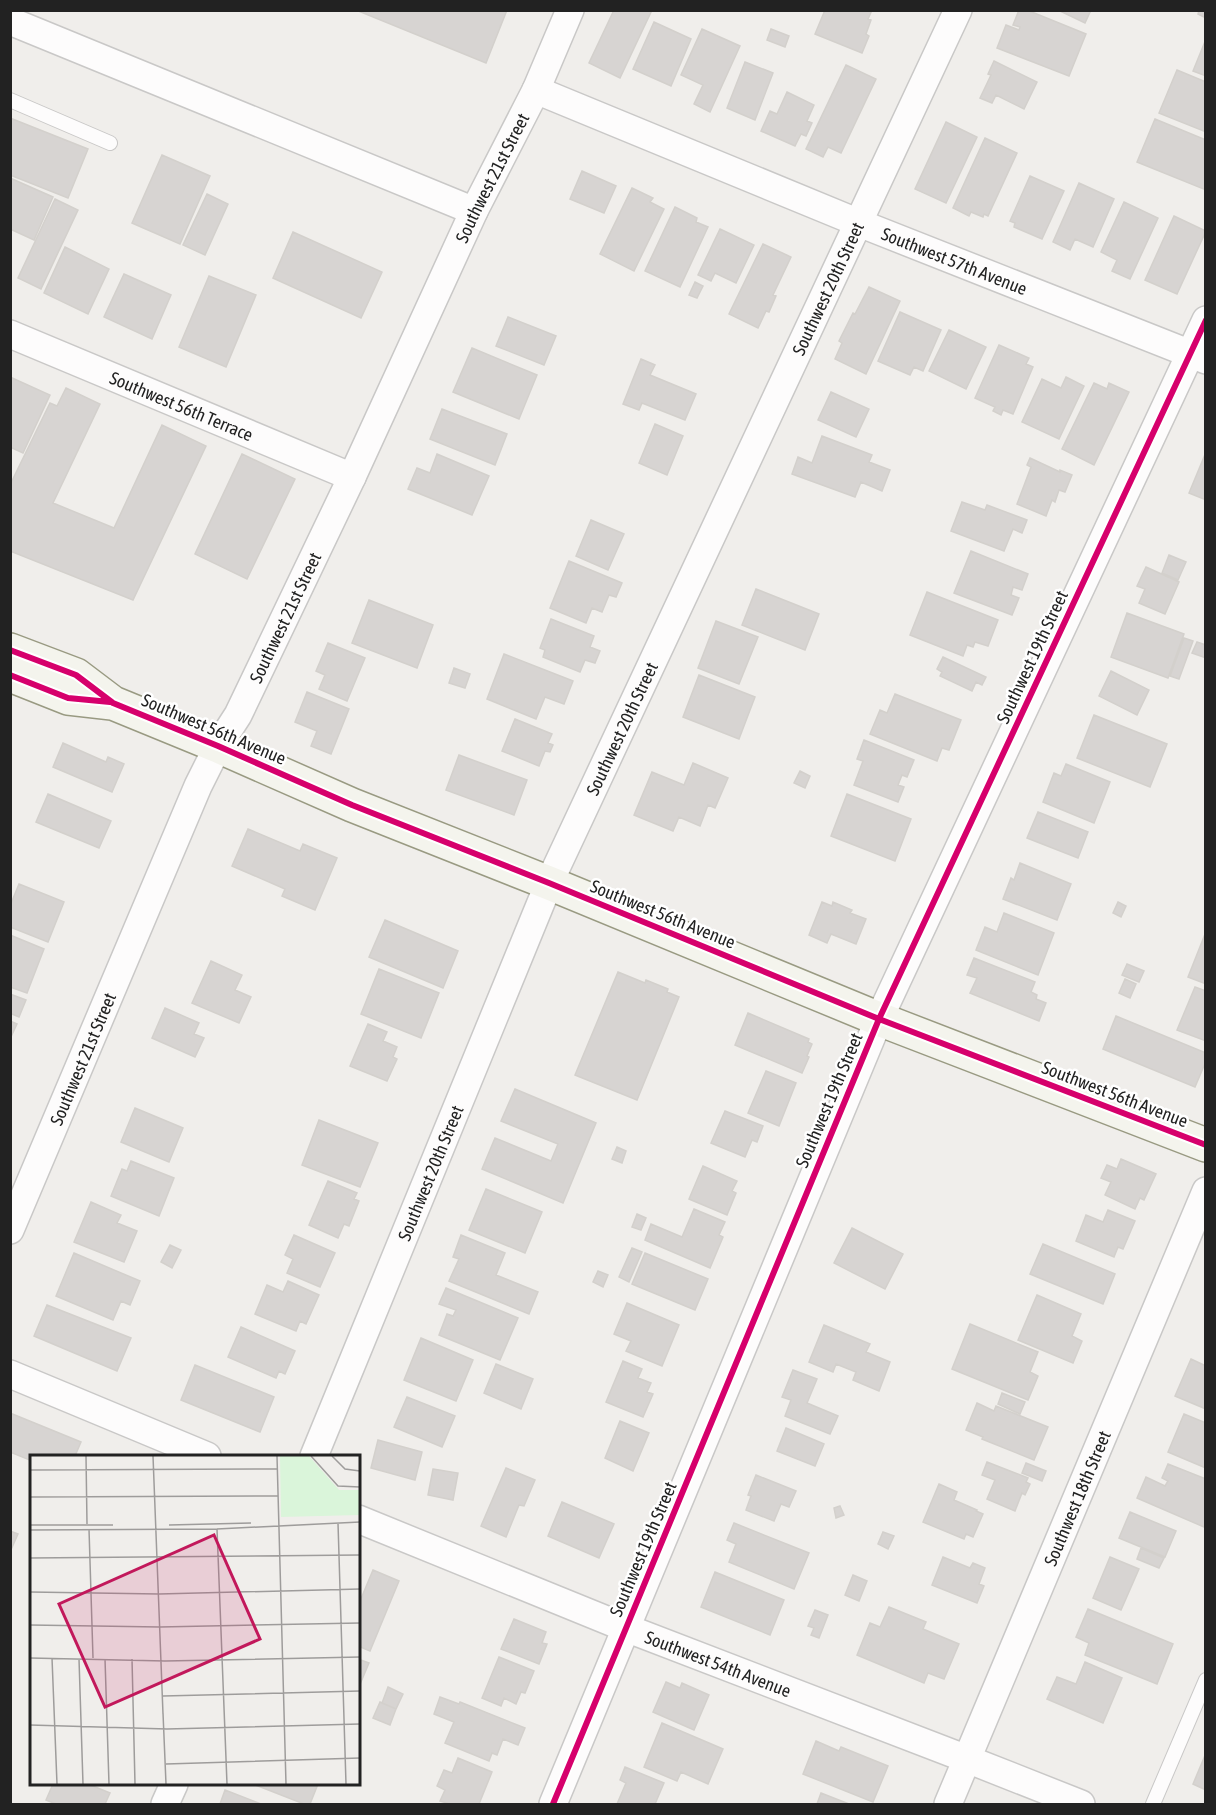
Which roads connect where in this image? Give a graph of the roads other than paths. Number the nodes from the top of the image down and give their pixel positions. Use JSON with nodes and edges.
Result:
{"nodes":[{"id":1,"x":570,"y":10,"type":"edge"},
{"id":2,"x":958,"y":10,"type":"edge"},
{"id":3,"x":10,"y":21,"type":"edge"},
{"id":4,"x":536,"y":90,"type":"junction"},
{"id":5,"x":10,"y":100,"type":"edge"},
{"id":6,"x":110,"y":143,"type":"dead end"},
{"id":7,"x":474,"y":212,"type":"junction"},
{"id":8,"x":859,"y":223,"type":"junction"},
{"id":9,"x":1206,"y":320,"type":"edge"},
{"id":10,"x":10,"y":334,"type":"edge"},
{"id":11,"x":1198,"y":356,"type":"edge"},
{"id":12,"x":352,"y":477,"type":"junction"},
{"id":13,"x":10,"y":650,"type":"edge"},
{"id":14,"x":10,"y":675,"type":"edge"},
{"id":15,"x":113,"y":703,"type":"junction"},
{"id":16,"x":218,"y":746,"type":"junction"},
{"id":17,"x":549,"y":883,"type":"junction"},
{"id":18,"x":879,"y":1019,"type":"junction"},
{"id":19,"x":1206,"y":1145,"type":"edge"},
{"id":20,"x":1206,"y":1191,"type":"edge"},
{"id":21,"x":1200,"y":1221,"type":"edge"},
{"id":22,"x":10,"y":1230,"type":"edge"},
{"id":23,"x":10,"y":1374,"type":"edge"},
{"id":24,"x":205,"y":1455,"type":"edge"},
{"id":25,"x":314,"y":1455,"type":"edge"},
{"id":26,"x":360,"y":1520,"type":"edge"},
{"id":27,"x":626,"y":1628,"type":"junction"},
{"id":28,"x":1206,"y":1680,"type":"edge"},
{"id":29,"x":967,"y":1759,"type":"junction"},
{"id":30,"x":174,"y":1785,"type":"edge"},
{"id":31,"x":165,"y":1804,"type":"edge"},
{"id":32,"x":553,"y":1804,"type":"edge"},
{"id":33,"x":948,"y":1804,"type":"edge"},
{"id":34,"x":1081,"y":1804,"type":"edge"},
{"id":35,"x":1153,"y":1804,"type":"edge"}],
"edges":[{"from":1,"to":4,"type":"street","name":"Southwest 21st Street"},
{"from":2,"to":8,"type":"street","name":"Southwest 20th Street"},
{"from":3,"to":7,"type":"street"},
{"from":4,"to":7,"type":"street","name":"Southwest 21st Street"},
{"from":4,"to":8,"type":"street","name":"Southwest 57th Avenue"},
{"from":5,"to":6,"type":"lane"},
{"from":7,"to":12,"type":"street","name":"Southwest 21st Street"},
{"from":8,"to":11,"type":"street","name":"Southwest 57th Avenue"},
{"from":8,"to":17,"type":"street","name":"Southwest 20th Street"},
{"from":9,"to":11,"type":"street","name":"Southwest 19th Street"},
{"from":10,"to":12,"type":"street","name":"Southwest 56th Terrace"},
{"from":11,"to":18,"type":"street","name":"Southwest 19th Street"},
{"from":12,"to":16,"type":"street","name":"Southwest 21st Street"},
{"from":13,"to":15,"type":"street","name":"Southwest 56th Avenue"},
{"from":14,"to":15,"type":"street","name":"Southwest 56th Avenue"},
{"from":15,"to":16,"type":"street","name":"Southwest 56th Avenue"},
{"from":16,"to":17,"type":"street","name":"Southwest 56th Avenue"},
{"from":16,"to":22,"type":"street","name":"Southwest 21st Street"},
{"from":17,"to":18,"type":"street","name":"Southwest 56th Avenue"},
{"from":17,"to":25,"type":"street","name":"Southwest 20th Street"},
{"from":18,"to":19,"type":"street","name":"Southwest 56th Avenue"},
{"from":18,"to":27,"type":"street","name":"Southwest 19th Street"},
{"from":20,"to":21,"type":"street","name":"Southwest 18th Street"},
{"from":21,"to":29,"type":"street","name":"Southwest 18th Street"},
{"from":23,"to":24,"type":"street"},
{"from":26,"to":27,"type":"street","name":"Southwest 54th Avenue"},
{"from":27,"to":29,"type":"street","name":"Southwest 54th Avenue"},
{"from":27,"to":32,"type":"street","name":"Southwest 19th Street"},
{"from":28,"to":35,"type":"lane"},
{"from":29,"to":33,"type":"street","name":"Southwest 18th Street"},
{"from":29,"to":34,"type":"street","name":"Southwest 54th Avenue"},
{"from":30,"to":31,"type":"street"}]}
